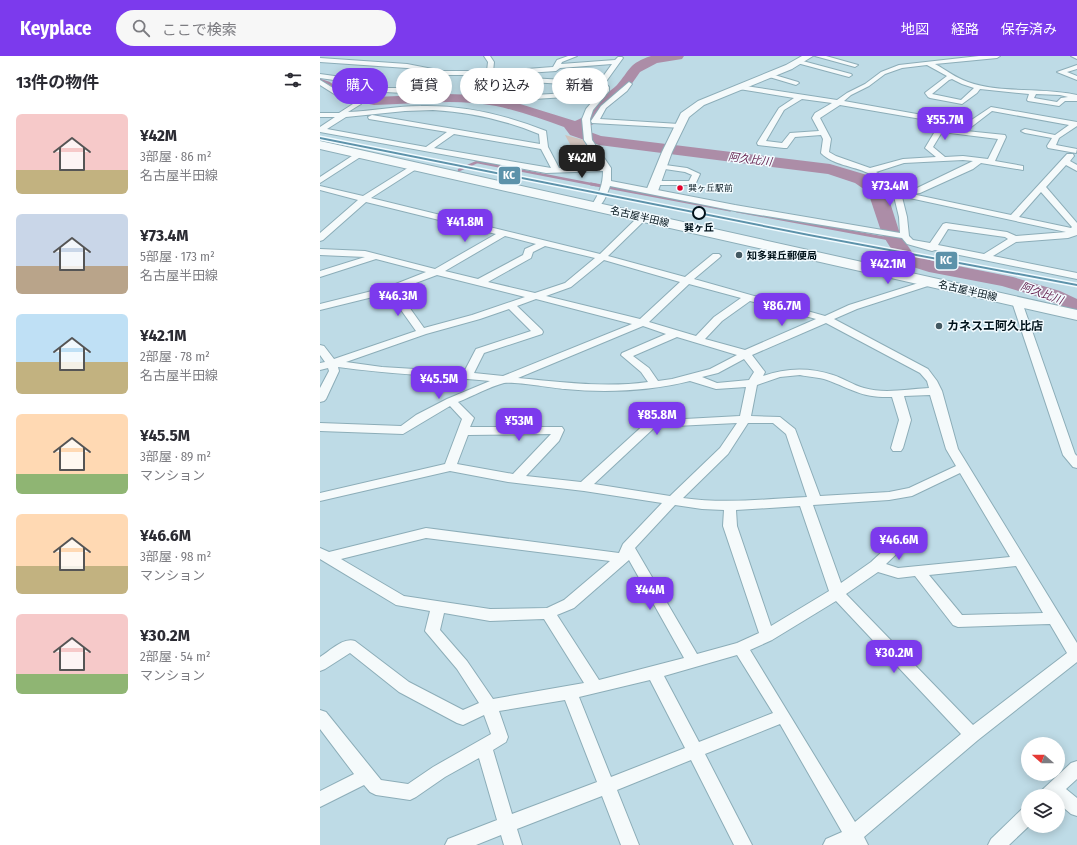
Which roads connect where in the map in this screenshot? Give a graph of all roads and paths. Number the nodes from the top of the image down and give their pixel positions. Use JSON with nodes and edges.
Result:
{"nodes":[{"id":1,"x":338,"y":56,"type":"edge"},
{"id":2,"x":487,"y":56,"type":"edge"},
{"id":3,"x":574,"y":56,"type":"edge"},
{"id":4,"x":621,"y":56,"type":"edge"},
{"id":5,"x":809,"y":56,"type":"edge"},
{"id":6,"x":818,"y":56,"type":"edge"},
{"id":7,"x":997,"y":56,"type":"edge"},
{"id":8,"x":1074,"y":56,"type":"edge"},
{"id":9,"x":1077,"y":57,"type":"edge"},
{"id":10,"x":320,"y":60,"type":"edge"},
{"id":11,"x":331,"y":61,"type":"junction"},
{"id":12,"x":617,"y":62,"type":"junction"},
{"id":13,"x":799,"y":62,"type":"junction"},
{"id":14,"x":928,"y":63,"type":"junction"},
{"id":15,"x":855,"y":65,"type":"dead end"},
{"id":16,"x":1077,"y":67,"type":"edge"},
{"id":17,"x":417,"y":68,"type":"edge"},
{"id":18,"x":493,"y":68,"type":"edge"},
{"id":19,"x":557,"y":68,"type":"joint"},
{"id":20,"x":608,"y":74,"type":"edge"},
{"id":21,"x":768,"y":75,"type":"junction"},
{"id":22,"x":849,"y":75,"type":"dead end"},
{"id":23,"x":320,"y":76,"type":"edge"},
{"id":24,"x":952,"y":77,"type":"junction"},
{"id":25,"x":1077,"y":78,"type":"edge"},
{"id":26,"x":320,"y":82,"type":"edge"},
{"id":27,"x":796,"y":82,"type":"dead end"},
{"id":28,"x":630,"y":84,"type":"dead end"},
{"id":29,"x":328,"y":87,"type":"junction"},
{"id":30,"x":740,"y":87,"type":"junction"},
{"id":31,"x":978,"y":87,"type":"junction"},
{"id":32,"x":396,"y":91,"type":"edge"},
{"id":33,"x":320,"y":92,"type":"edge"},
{"id":34,"x":1033,"y":92,"type":"junction"},
{"id":35,"x":801,"y":97,"type":"junction"},
{"id":36,"x":1077,"y":98,"type":"edge"},
{"id":37,"x":837,"y":102,"type":"junction"},
{"id":38,"x":595,"y":104,"type":"edge"},
{"id":39,"x":348,"y":114,"type":"junction"},
{"id":40,"x":320,"y":115,"type":"edge"},
{"id":41,"x":596,"y":121,"type":"junction"},
{"id":42,"x":968,"y":125,"type":"junction"},
{"id":43,"x":679,"y":126,"type":"junction"},
{"id":44,"x":587,"y":129,"type":"junction"},
{"id":45,"x":320,"y":130,"type":"edge"},
{"id":46,"x":453,"y":131,"type":"junction"},
{"id":47,"x":1025,"y":131,"type":"dead end"},
{"id":48,"x":960,"y":132,"type":"junction"},
{"id":49,"x":825,"y":133,"type":"junction"},
{"id":50,"x":1056,"y":137,"type":"junction"},
{"id":51,"x":320,"y":145,"type":"edge"},
{"id":52,"x":544,"y":147,"type":"junction"},
{"id":53,"x":427,"y":150,"type":"junction"},
{"id":54,"x":1076,"y":150,"type":"edge"},
{"id":55,"x":361,"y":154,"type":"junction"},
{"id":56,"x":942,"y":159,"type":"junction"},
{"id":57,"x":980,"y":160,"type":"junction"},
{"id":58,"x":990,"y":162,"type":"junction"},
{"id":59,"x":1073,"y":165,"type":"edge"},
{"id":60,"x":417,"y":166,"type":"junction"},
{"id":61,"x":661,"y":166,"type":"junction"},
{"id":62,"x":607,"y":168,"type":"junction"},
{"id":63,"x":1020,"y":168,"type":"dead end"},
{"id":64,"x":556,"y":170,"type":"junction"},
{"id":65,"x":870,"y":171,"type":"junction"},
{"id":66,"x":320,"y":181,"type":"edge"},
{"id":67,"x":607,"y":183,"type":"junction"},
{"id":68,"x":653,"y":187,"type":"junction"},
{"id":69,"x":1041,"y":187,"type":"junction"},
{"id":70,"x":320,"y":188,"type":"edge"},
{"id":71,"x":898,"y":193,"type":"junction"},
{"id":72,"x":365,"y":198,"type":"junction"},
{"id":73,"x":595,"y":206,"type":"junction"},
{"id":74,"x":643,"y":217,"type":"junction"},
{"id":75,"x":1013,"y":218,"type":"junction"},
{"id":76,"x":1076,"y":231,"type":"edge"},
{"id":77,"x":503,"y":233,"type":"junction"},
{"id":78,"x":905,"y":236,"type":"junction"},
{"id":79,"x":320,"y":238,"type":"edge"},
{"id":80,"x":1014,"y":239,"type":"junction"},
{"id":81,"x":544,"y":243,"type":"junction"},
{"id":82,"x":932,"y":248,"type":"junction"},
{"id":83,"x":320,"y":252,"type":"edge"},
{"id":84,"x":377,"y":256,"type":"junction"},
{"id":85,"x":716,"y":256,"type":"dead end"},
{"id":86,"x":602,"y":257,"type":"junction"},
{"id":87,"x":984,"y":258,"type":"junction"},
{"id":88,"x":438,"y":271,"type":"junction"},
{"id":89,"x":320,"y":274,"type":"edge"},
{"id":90,"x":1077,"y":276,"type":"edge"},
{"id":91,"x":686,"y":281,"type":"junction"},
{"id":92,"x":480,"y":282,"type":"junction"},
{"id":93,"x":931,"y":282,"type":"junction"},
{"id":94,"x":391,"y":289,"type":"junction"},
{"id":95,"x":536,"y":297,"type":"junction"},
{"id":96,"x":748,"y":298,"type":"junction"},
{"id":97,"x":1017,"y":302,"type":"junction"},
{"id":98,"x":511,"y":305,"type":"junction"},
{"id":99,"x":320,"y":307,"type":"edge"},
{"id":100,"x":1077,"y":315,"type":"edge"},
{"id":101,"x":826,"y":319,"type":"junction"},
{"id":102,"x":642,"y":323,"type":"junction"},
{"id":103,"x":422,"y":332,"type":"junction"},
{"id":104,"x":674,"y":334,"type":"junction"},
{"id":105,"x":698,"y":340,"type":"junction"},
{"id":106,"x":320,"y":348,"type":"edge"},
{"id":107,"x":746,"y":354,"type":"junction"},
{"id":108,"x":332,"y":363,"type":"junction"},
{"id":109,"x":320,"y":366,"type":"edge"},
{"id":110,"x":467,"y":376,"type":"junction"},
{"id":111,"x":690,"y":377,"type":"junction"},
{"id":112,"x":505,"y":379,"type":"junction"},
{"id":113,"x":752,"y":383,"type":"junction"},
{"id":114,"x":655,"y":384,"type":"junction"},
{"id":115,"x":936,"y":391,"type":"junction"},
{"id":116,"x":897,"y":393,"type":"junction"},
{"id":117,"x":320,"y":399,"type":"edge"},
{"id":118,"x":451,"y":401,"type":"junction"},
{"id":119,"x":745,"y":419,"type":"junction"},
{"id":120,"x":320,"y":427,"type":"edge"},
{"id":121,"x":463,"y":431,"type":"junction"},
{"id":122,"x":897,"y":448,"type":"dead end"},
{"id":123,"x":1077,"y":464,"type":"edge"},
{"id":124,"x":450,"y":467,"type":"junction"},
{"id":125,"x":963,"y":467,"type":"junction"},
{"id":126,"x":516,"y":479,"type":"junction"},
{"id":127,"x":584,"y":487,"type":"junction"},
{"id":128,"x":320,"y":497,"type":"edge"},
{"id":129,"x":673,"y":500,"type":"junction"},
{"id":130,"x":810,"y":501,"type":"junction"},
{"id":131,"x":730,"y":506,"type":"junction"},
{"id":132,"x":905,"y":538,"type":"dead end"},
{"id":133,"x":625,"y":553,"type":"junction"},
{"id":134,"x":324,"y":555,"type":"edge"},
{"id":135,"x":1020,"y":561,"type":"junction"},
{"id":136,"x":876,"y":566,"type":"junction"},
{"id":137,"x":918,"y":571,"type":"junction"},
{"id":138,"x":837,"y":593,"type":"junction"},
{"id":139,"x":439,"y":606,"type":"junction"},
{"id":140,"x":548,"y":613,"type":"junction"},
{"id":141,"x":1055,"y":618,"type":"junction"},
{"id":142,"x":767,"y":636,"type":"junction"},
{"id":143,"x":741,"y":648,"type":"junction"},
{"id":144,"x":1076,"y":656,"type":"edge"},
{"id":145,"x":693,"y":661,"type":"junction"},
{"id":146,"x":320,"y":665,"type":"edge"},
{"id":147,"x":654,"y":672,"type":"junction"},
{"id":148,"x":595,"y":687,"type":"junction"},
{"id":149,"x":570,"y":694,"type":"junction"},
{"id":150,"x":489,"y":706,"type":"junction"},
{"id":151,"x":783,"y":716,"type":"junction"},
{"id":152,"x":320,"y":718,"type":"edge"},
{"id":153,"x":972,"y":736,"type":"junction"},
{"id":154,"x":484,"y":748,"type":"junction"},
{"id":155,"x":694,"y":752,"type":"junction"},
{"id":156,"x":1077,"y":768,"type":"edge"},
{"id":157,"x":366,"y":776,"type":"junction"},
{"id":158,"x":607,"y":786,"type":"junction"},
{"id":159,"x":1054,"y":789,"type":"edge"},
{"id":160,"x":320,"y":799,"type":"edge"},
{"id":161,"x":1065,"y":801,"type":"edge"},
{"id":162,"x":1077,"y":808,"type":"edge"},
{"id":163,"x":1021,"y":822,"type":"edge"},
{"id":164,"x":507,"y":825,"type":"junction"},
{"id":165,"x":856,"y":840,"type":"edge"},
{"id":166,"x":454,"y":845,"type":"edge"},
{"id":167,"x":513,"y":845,"type":"edge"},
{"id":168,"x":630,"y":845,"type":"edge"},
{"id":169,"x":743,"y":845,"type":"edge"},
{"id":170,"x":832,"y":845,"type":"edge"},
{"id":171,"x":997,"y":845,"type":"edge"}],
"edges":[{"from":1,"to":11,"type":"street"},
{"from":2,"to":18,"type":"street"},
{"from":3,"to":19,"type":"street"},
{"from":4,"to":12,"type":"street"},
{"from":5,"to":13,"type":"street"},
{"from":6,"to":15,"type":"street"},
{"from":7,"to":14,"type":"street"},
{"from":8,"to":9,"type":"street"},
{"from":10,"to":11,"type":"street"},
{"from":11,"to":17,"type":"street"},
{"from":12,"to":19,"type":"street"},
{"from":12,"to":20,"type":"street"},
{"from":13,"to":21,"type":"street"},
{"from":13,"to":22,"type":"street"},
{"from":14,"to":24,"type":"street"},
{"from":14,"to":37,"type":"street"},
{"from":16,"to":25,"type":"street"},
{"from":21,"to":27,"type":"street"},
{"from":21,"to":30,"type":"street"},
{"from":23,"to":32,"type":"street"},
{"from":24,"to":31,"type":"street"},
{"from":24,"to":31,"type":"street"},
{"from":26,"to":29,"type":"street"},
{"from":28,"to":41,"type":"street"},
{"from":29,"to":33,"type":"street"},
{"from":29,"to":39,"type":"street"},
{"from":30,"to":35,"type":"street"},
{"from":30,"to":43,"type":"street"},
{"from":31,"to":34,"type":"street"},
{"from":34,"to":36,"type":"street"},
{"from":34,"to":36,"type":"street"},
{"from":35,"to":37,"type":"street"},
{"from":35,"to":49,"type":"street"},
{"from":37,"to":42,"type":"street"},
{"from":37,"to":49,"type":"street"},
{"from":38,"to":44,"type":"street"},
{"from":39,"to":40,"type":"street"},
{"from":39,"to":45,"type":"street"},
{"from":39,"to":46,"type":"street"},
{"from":39,"to":52,"type":"street"},
{"from":41,"to":43,"type":"street"},
{"from":41,"to":44,"type":"street"},
{"from":42,"to":48,"type":"street"},
{"from":42,"to":50,"type":"street"},
{"from":43,"to":61,"type":"street"},
{"from":44,"to":62,"type":"street"},
{"from":45,"to":53,"type":"street"},
{"from":46,"to":52,"type":"street"},
{"from":46,"to":53,"type":"street"},
{"from":47,"to":50,"type":"street"},
{"from":48,"to":56,"type":"street"},
{"from":48,"to":58,"type":"street"},
{"from":49,"to":65,"type":"street"},
{"from":50,"to":54,"type":"street"},
{"from":51,"to":55,"type":"main road","name":"名古屋半田線"},
{"from":52,"to":64,"type":"street"},
{"from":53,"to":64,"type":"street"},
{"from":54,"to":59,"type":"street"},
{"from":55,"to":60,"type":"main road","name":"名古屋半田線"},
{"from":55,"to":66,"type":"street"},
{"from":56,"to":57,"type":"street"},
{"from":56,"to":65,"type":"street"},
{"from":57,"to":58,"type":"street"},
{"from":57,"to":71,"type":"street"},
{"from":58,"to":63,"type":"street"},
{"from":59,"to":69,"type":"street"},
{"from":60,"to":72,"type":"street"},
{"from":60,"to":73,"type":"main road","name":"名古屋半田線"},
{"from":61,"to":68,"type":"street"},
{"from":61,"to":68,"type":"street"},
{"from":62,"to":64,"type":"street"},
{"from":62,"to":67,"type":"street"},
{"from":65,"to":71,"type":"street"},
{"from":67,"to":68,"type":"street"},
{"from":67,"to":73,"type":"street"},
{"from":68,"to":78,"type":"street"},
{"from":69,"to":75,"type":"street"},
{"from":69,"to":76,"type":"street"},
{"from":70,"to":72,"type":"street"},
{"from":71,"to":75,"type":"street"},
{"from":71,"to":78,"type":"street"},
{"from":72,"to":77,"type":"street"},
{"from":72,"to":79,"type":"street"},
{"from":73,"to":74,"type":"main road","name":"名古屋半田線"},
{"from":74,"to":86,"type":"street"},
{"from":74,"to":93,"type":"main road","name":"名古屋半田線"},
{"from":75,"to":76,"type":"street"},
{"from":76,"to":80,"type":"street"},
{"from":77,"to":81,"type":"street"},
{"from":77,"to":88,"type":"street"},
{"from":78,"to":82,"type":"street"},
{"from":80,"to":82,"type":"street"},
{"from":80,"to":87,"type":"street"},
{"from":81,"to":86,"type":"street"},
{"from":81,"to":92,"type":"street"},
{"from":82,"to":87,"type":"street"},
{"from":83,"to":84,"type":"street"},
{"from":84,"to":88,"type":"street"},
{"from":84,"to":89,"type":"street"},
{"from":85,"to":91,"type":"street"},
{"from":86,"to":91,"type":"street"},
{"from":86,"to":95,"type":"street"},
{"from":87,"to":90,"type":"street"},
{"from":88,"to":92,"type":"street"},
{"from":88,"to":94,"type":"street"},
{"from":91,"to":96,"type":"street"},
{"from":91,"to":102,"type":"street"},
{"from":92,"to":95,"type":"street"},
{"from":93,"to":97,"type":"main road","name":"名古屋半田線"},
{"from":93,"to":101,"type":"street"},
{"from":94,"to":99,"type":"street"},
{"from":94,"to":103,"type":"street"},
{"from":95,"to":98,"type":"street"},
{"from":95,"to":102,"type":"street"},
{"from":96,"to":101,"type":"street"},
{"from":96,"to":105,"type":"street"},
{"from":97,"to":100,"type":"main road","name":"名古屋半田線"},
{"from":97,"to":123,"type":"street"},
{"from":98,"to":103,"type":"street"},
{"from":98,"to":110,"type":"street"},
{"from":101,"to":107,"type":"street"},
{"from":101,"to":115,"type":"street"},
{"from":102,"to":104,"type":"street"},
{"from":102,"to":112,"type":"street"},
{"from":103,"to":108,"type":"street"},
{"from":104,"to":105,"type":"street"},
{"from":104,"to":114,"type":"street"},
{"from":105,"to":107,"type":"street"},
{"from":106,"to":108,"type":"street"},
{"from":107,"to":111,"type":"street"},
{"from":107,"to":113,"type":"street"},
{"from":108,"to":109,"type":"street"},
{"from":108,"to":110,"type":"street"},
{"from":108,"to":117,"type":"street"},
{"from":110,"to":112,"type":"street"},
{"from":111,"to":113,"type":"street"},
{"from":111,"to":114,"type":"street"},
{"from":112,"to":114,"type":"street"},
{"from":112,"to":118,"type":"street"},
{"from":113,"to":116,"type":"street"},
{"from":113,"to":119,"type":"street"},
{"from":115,"to":116,"type":"street"},
{"from":115,"to":125,"type":"street"},
{"from":116,"to":122,"type":"street"},
{"from":118,"to":120,"type":"street"},
{"from":118,"to":121,"type":"street"},
{"from":119,"to":127,"type":"street"},
{"from":119,"to":129,"type":"street"},
{"from":119,"to":130,"type":"street"},
{"from":121,"to":124,"type":"street"},
{"from":121,"to":126,"type":"street"},
{"from":124,"to":126,"type":"street"},
{"from":124,"to":128,"type":"street"},
{"from":125,"to":130,"type":"street"},
{"from":125,"to":135,"type":"street"},
{"from":126,"to":127,"type":"street"},
{"from":127,"to":129,"type":"street"},
{"from":129,"to":131,"type":"street"},
{"from":129,"to":133,"type":"street"},
{"from":130,"to":131,"type":"street"},
{"from":130,"to":138,"type":"street"},
{"from":131,"to":142,"type":"street"},
{"from":132,"to":136,"type":"street"},
{"from":133,"to":134,"type":"street"},
{"from":133,"to":140,"type":"street"},
{"from":133,"to":145,"type":"street"},
{"from":134,"to":139,"type":"street"},
{"from":135,"to":137,"type":"street"},
{"from":135,"to":141,"type":"street"},
{"from":136,"to":137,"type":"street"},
{"from":136,"to":138,"type":"street"},
{"from":137,"to":141,"type":"street"},
{"from":138,"to":142,"type":"street"},
{"from":138,"to":153,"type":"street"},
{"from":139,"to":140,"type":"street"},
{"from":139,"to":150,"type":"street"},
{"from":140,"to":148,"type":"street"},
{"from":141,"to":144,"type":"street"},
{"from":142,"to":143,"type":"street"},
{"from":143,"to":145,"type":"street"},
{"from":143,"to":151,"type":"street"},
{"from":144,"to":153,"type":"street"},
{"from":145,"to":147,"type":"street"},
{"from":146,"to":150,"type":"street"},
{"from":147,"to":148,"type":"street"},
{"from":147,"to":155,"type":"street"},
{"from":148,"to":149,"type":"street"},
{"from":149,"to":150,"type":"street"},
{"from":149,"to":158,"type":"street"},
{"from":150,"to":154,"type":"street"},
{"from":151,"to":155,"type":"street"},
{"from":151,"to":165,"type":"street"},
{"from":152,"to":157,"type":"street"},
{"from":153,"to":165,"type":"street"},
{"from":154,"to":157,"type":"street"},
{"from":154,"to":164,"type":"street"},
{"from":155,"to":158,"type":"street"},
{"from":155,"to":169,"type":"street"},
{"from":156,"to":159,"type":"street"},
{"from":157,"to":160,"type":"street"},
{"from":158,"to":164,"type":"street"},
{"from":158,"to":168,"type":"street"},
{"from":161,"to":162,"type":"street"},
{"from":163,"to":171,"type":"street"},
{"from":164,"to":166,"type":"street"},
{"from":164,"to":167,"type":"street"},
{"from":165,"to":170,"type":"street"}]}
